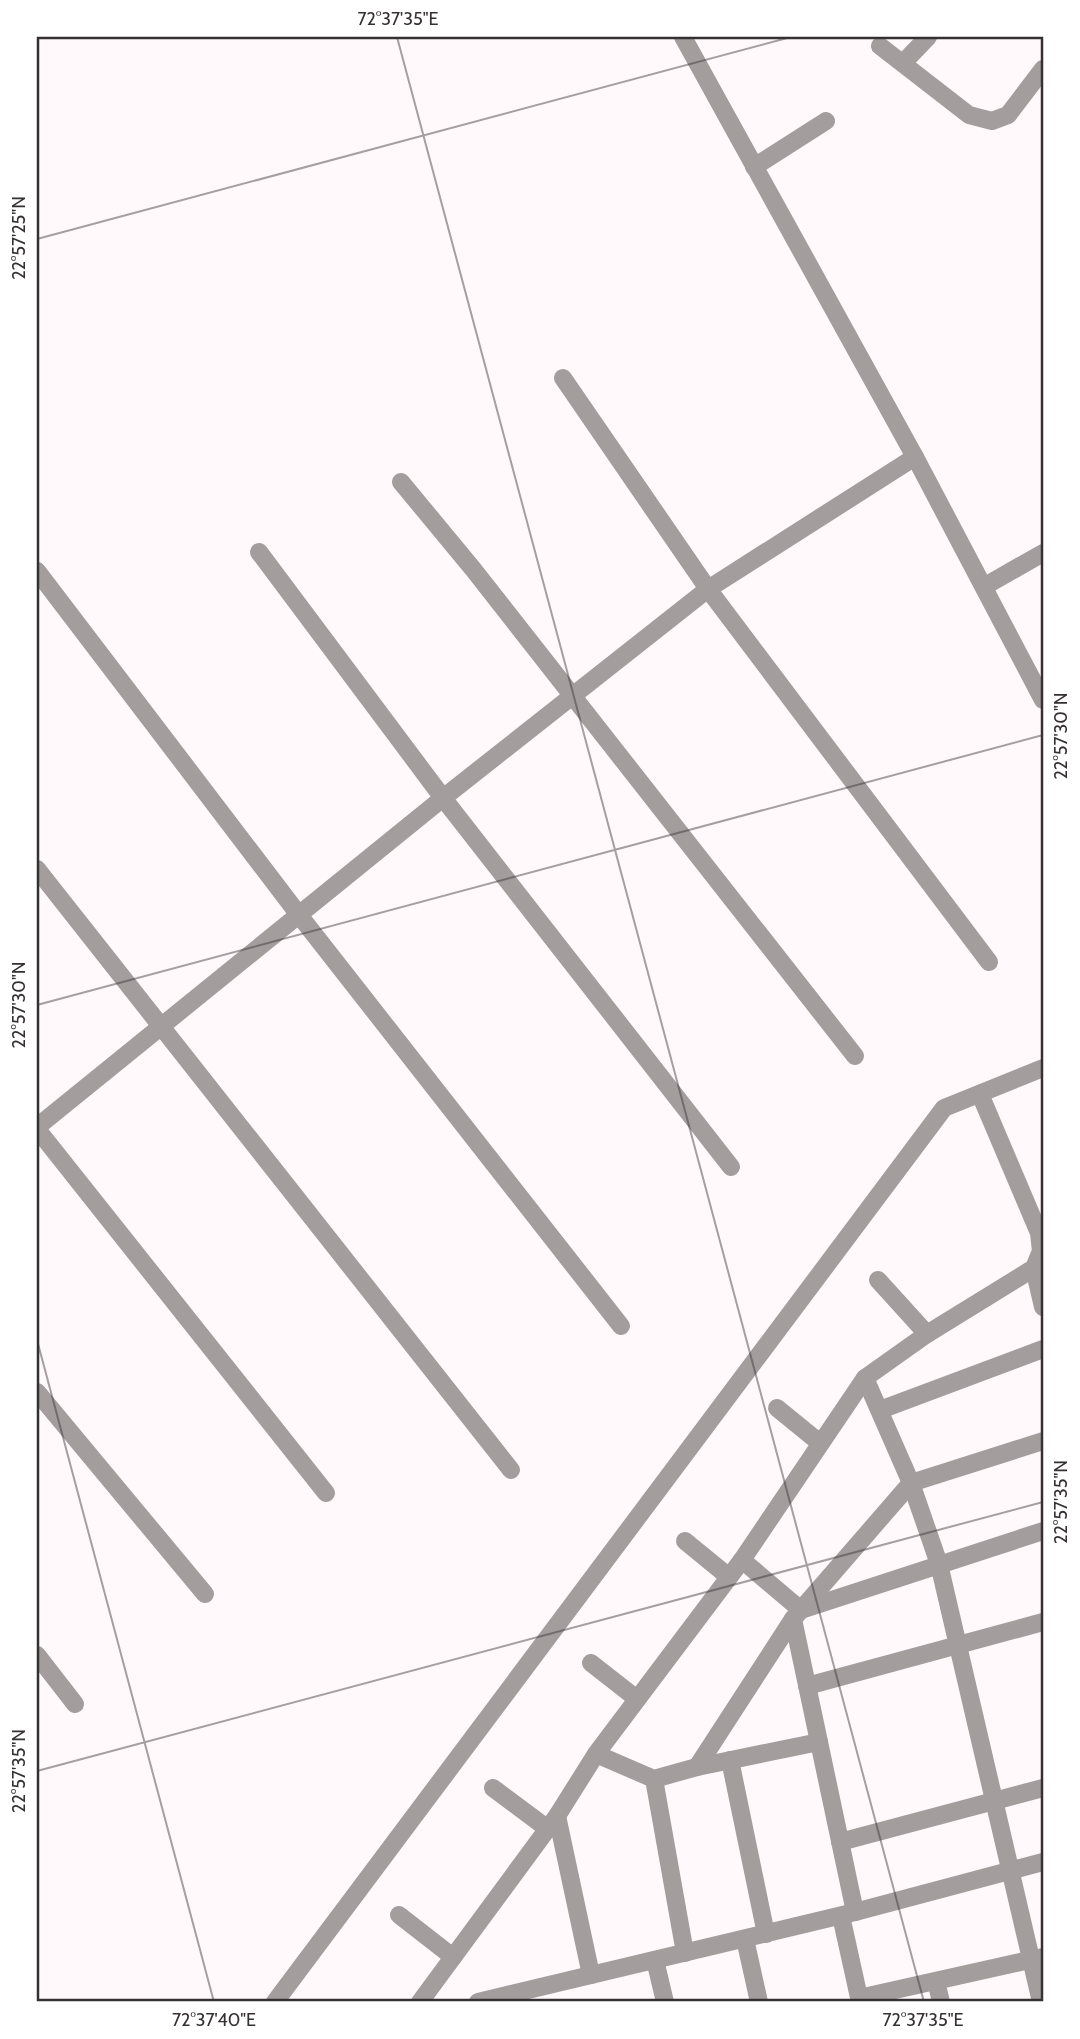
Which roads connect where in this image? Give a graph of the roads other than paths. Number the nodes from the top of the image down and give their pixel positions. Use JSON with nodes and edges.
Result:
{"nodes":[{"id":1,"x":682,"y":37,"type":"edge"},
{"id":2,"x":928,"y":37,"type":"edge"},
{"id":3,"x":880,"y":46,"type":"dead end"},
{"id":4,"x":903,"y":63,"type":"junction"},
{"id":5,"x":1043,"y":69,"type":"edge"},
{"id":6,"x":826,"y":121,"type":"dead end"},
{"id":7,"x":754,"y":167,"type":"junction"},
{"id":8,"x":563,"y":378,"type":"dead end"},
{"id":9,"x":915,"y":457,"type":"junction"},
{"id":10,"x":401,"y":482,"type":"dead end"},
{"id":11,"x":259,"y":552,"type":"dead end"},
{"id":12,"x":1043,"y":553,"type":"edge"},
{"id":13,"x":37,"y":571,"type":"edge"},
{"id":14,"x":985,"y":586,"type":"junction"},
{"id":15,"x":708,"y":589,"type":"junction"},
{"id":16,"x":571,"y":697,"type":"junction"},
{"id":17,"x":1043,"y":700,"type":"edge"},
{"id":18,"x":443,"y":798,"type":"junction"},
{"id":19,"x":37,"y":869,"type":"edge"},
{"id":20,"x":299,"y":915,"type":"junction"},
{"id":21,"x":989,"y":962,"type":"dead end"},
{"id":22,"x":162,"y":1027,"type":"junction"},
{"id":23,"x":855,"y":1056,"type":"dead end"},
{"id":24,"x":1043,"y":1068,"type":"edge"},
{"id":25,"x":980,"y":1094,"type":"junction"},
{"id":26,"x":37,"y":1128,"type":"edge"},
{"id":27,"x":731,"y":1167,"type":"dead end"},
{"id":28,"x":1034,"y":1268,"type":"junction"},
{"id":29,"x":878,"y":1280,"type":"dead end"},
{"id":30,"x":1043,"y":1307,"type":"edge"},
{"id":31,"x":621,"y":1326,"type":"dead end"},
{"id":32,"x":927,"y":1334,"type":"junction"},
{"id":33,"x":1043,"y":1349,"type":"edge"},
{"id":34,"x":865,"y":1378,"type":"junction"},
{"id":35,"x":37,"y":1392,"type":"edge"},
{"id":36,"x":777,"y":1408,"type":"dead end"},
{"id":37,"x":880,"y":1410,"type":"junction"},
{"id":38,"x":1043,"y":1441,"type":"edge"},
{"id":39,"x":820,"y":1443,"type":"junction"},
{"id":40,"x":511,"y":1470,"type":"dead end"},
{"id":41,"x":911,"y":1483,"type":"junction"},
{"id":42,"x":326,"y":1493,"type":"dead end"},
{"id":43,"x":1043,"y":1531,"type":"edge"},
{"id":44,"x":685,"y":1541,"type":"dead end"},
{"id":45,"x":742,"y":1560,"type":"junction"},
{"id":46,"x":939,"y":1564,"type":"junction"},
{"id":47,"x":729,"y":1577,"type":"junction"},
{"id":48,"x":205,"y":1594,"type":"dead end"},
{"id":49,"x":797,"y":1615,"type":"junction"},
{"id":50,"x":1043,"y":1622,"type":"edge"},
{"id":51,"x":958,"y":1645,"type":"junction"},
{"id":52,"x":37,"y":1655,"type":"edge"},
{"id":53,"x":591,"y":1663,"type":"dead end"},
{"id":54,"x":807,"y":1686,"type":"junction"},
{"id":55,"x":638,"y":1699,"type":"junction"},
{"id":56,"x":75,"y":1704,"type":"dead end"},
{"id":57,"x":819,"y":1742,"type":"junction"},
{"id":58,"x":596,"y":1754,"type":"junction"},
{"id":59,"x":730,"y":1760,"type":"junction"},
{"id":60,"x":697,"y":1767,"type":"junction"},
{"id":61,"x":654,"y":1779,"type":"junction"},
{"id":62,"x":493,"y":1788,"type":"dead end"},
{"id":63,"x":1043,"y":1788,"type":"edge"},
{"id":64,"x":993,"y":1801,"type":"junction"},
{"id":65,"x":552,"y":1822,"type":"junction"},
{"id":66,"x":840,"y":1842,"type":"junction"},
{"id":67,"x":1043,"y":1863,"type":"edge"},
{"id":68,"x":1010,"y":1870,"type":"junction"},
{"id":69,"x":848,"y":1914,"type":"junction"},
{"id":70,"x":399,"y":1915,"type":"dead end"},
{"id":71,"x":766,"y":1934,"type":"junction"},
{"id":72,"x":745,"y":1938,"type":"junction"},
{"id":73,"x":685,"y":1953,"type":"junction"},
{"id":74,"x":453,"y":1957,"type":"junction"},
{"id":75,"x":1037,"y":1958,"type":"edge"},
{"id":76,"x":655,"y":1960,"type":"junction"},
{"id":77,"x":592,"y":1975,"type":"junction"},
{"id":78,"x":936,"y":1981,"type":"junction"},
{"id":79,"x":510,"y":1999,"type":"edge"},
{"id":80,"x":859,"y":2000,"type":"edge"},
{"id":81,"x":275,"y":2002,"type":"edge"},
{"id":82,"x":420,"y":2002,"type":"edge"},
{"id":83,"x":478,"y":2002,"type":"edge"},
{"id":84,"x":665,"y":2002,"type":"edge"},
{"id":85,"x":759,"y":2002,"type":"edge"},
{"id":86,"x":941,"y":2002,"type":"edge"},
{"id":87,"x":1041,"y":2002,"type":"edge"}],
"edges":[{"from":1,"to":7,"type":"street"},
{"from":2,"to":4,"type":"street"},
{"from":3,"to":4,"type":"street"},
{"from":4,"to":5,"type":"street"},
{"from":6,"to":7,"type":"street"},
{"from":7,"to":9,"type":"street"},
{"from":8,"to":15,"type":"street"},
{"from":9,"to":14,"type":"street"},
{"from":9,"to":15,"type":"street"},
{"from":10,"to":16,"type":"street"},
{"from":11,"to":18,"type":"street"},
{"from":12,"to":14,"type":"street"},
{"from":13,"to":20,"type":"street"},
{"from":14,"to":17,"type":"street"},
{"from":15,"to":16,"type":"street"},
{"from":15,"to":21,"type":"street"},
{"from":16,"to":18,"type":"street"},
{"from":16,"to":23,"type":"street"},
{"from":18,"to":20,"type":"street"},
{"from":18,"to":27,"type":"street"},
{"from":19,"to":22,"type":"street"},
{"from":20,"to":22,"type":"street"},
{"from":20,"to":31,"type":"street"},
{"from":22,"to":26,"type":"street"},
{"from":22,"to":40,"type":"street"},
{"from":24,"to":25,"type":"street"},
{"from":25,"to":28,"type":"street"},
{"from":25,"to":81,"type":"street"},
{"from":26,"to":42,"type":"street"},
{"from":28,"to":30,"type":"street"},
{"from":28,"to":32,"type":"street"},
{"from":29,"to":32,"type":"street"},
{"from":32,"to":34,"type":"street"},
{"from":33,"to":37,"type":"street"},
{"from":34,"to":37,"type":"street"},
{"from":34,"to":39,"type":"street"},
{"from":35,"to":48,"type":"street"},
{"from":36,"to":39,"type":"street"},
{"from":37,"to":41,"type":"street"},
{"from":38,"to":41,"type":"street"},
{"from":39,"to":45,"type":"street"},
{"from":41,"to":46,"type":"street"},
{"from":41,"to":49,"type":"street"},
{"from":43,"to":46,"type":"street"},
{"from":44,"to":47,"type":"street"},
{"from":45,"to":47,"type":"street"},
{"from":45,"to":49,"type":"street"},
{"from":46,"to":49,"type":"street"},
{"from":46,"to":51,"type":"street"},
{"from":47,"to":55,"type":"street"},
{"from":49,"to":54,"type":"street"},
{"from":49,"to":60,"type":"street"},
{"from":50,"to":51,"type":"street"},
{"from":51,"to":54,"type":"street"},
{"from":51,"to":64,"type":"street"},
{"from":52,"to":56,"type":"street"},
{"from":53,"to":55,"type":"street"},
{"from":54,"to":57,"type":"street"},
{"from":55,"to":58,"type":"street"},
{"from":57,"to":59,"type":"street"},
{"from":57,"to":66,"type":"street"},
{"from":58,"to":61,"type":"street"},
{"from":58,"to":65,"type":"street"},
{"from":59,"to":60,"type":"street"},
{"from":59,"to":71,"type":"street"},
{"from":60,"to":61,"type":"street"},
{"from":61,"to":73,"type":"street"},
{"from":62,"to":65,"type":"street"},
{"from":63,"to":64,"type":"street"},
{"from":64,"to":66,"type":"street"},
{"from":64,"to":68,"type":"street"},
{"from":65,"to":74,"type":"street"},
{"from":65,"to":77,"type":"street"},
{"from":66,"to":69,"type":"street"},
{"from":67,"to":68,"type":"street"},
{"from":68,"to":69,"type":"street"},
{"from":68,"to":75,"type":"street"},
{"from":69,"to":71,"type":"street"},
{"from":69,"to":80,"type":"street"},
{"from":70,"to":74,"type":"street"},
{"from":71,"to":72,"type":"street"},
{"from":72,"to":73,"type":"street"},
{"from":72,"to":85,"type":"street"},
{"from":73,"to":76,"type":"street"},
{"from":74,"to":82,"type":"street"},
{"from":75,"to":78,"type":"street"},
{"from":75,"to":87,"type":"street"},
{"from":76,"to":77,"type":"street"},
{"from":76,"to":84,"type":"street"},
{"from":77,"to":79,"type":"street"},
{"from":78,"to":80,"type":"street"},
{"from":78,"to":86,"type":"street"},
{"from":79,"to":83,"type":"street"}]}
